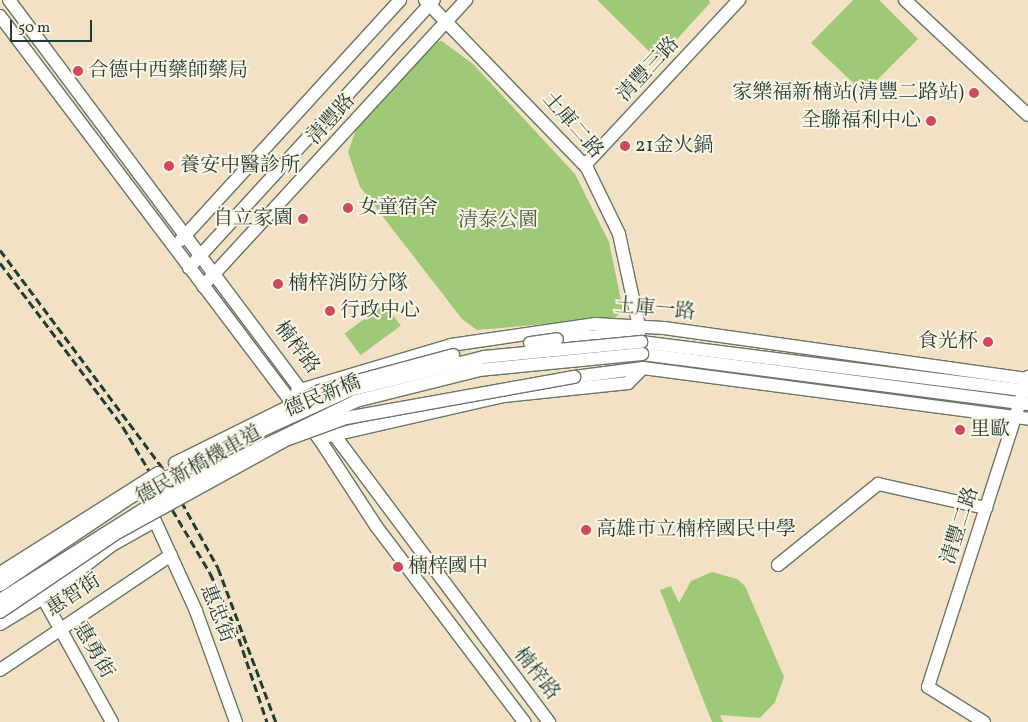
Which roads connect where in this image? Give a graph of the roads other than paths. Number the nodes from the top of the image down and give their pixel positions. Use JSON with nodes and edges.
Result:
{"nodes":[{"id":1,"x":10,"y":0,"type":"edge"},
{"id":2,"x":400,"y":0,"type":"edge"},
{"id":3,"x":466,"y":0,"type":"edge"},
{"id":4,"x":739,"y":0,"type":"edge"},
{"id":5,"x":905,"y":0,"type":"edge"},
{"id":6,"x":430,"y":2,"type":"edge"},
{"id":7,"x":0,"y":16,"type":"edge"},
{"id":8,"x":446,"y":22,"type":"junction"},
{"id":9,"x":1028,"y":115,"type":"edge"},
{"id":10,"x":585,"y":165,"type":"junction"},
{"id":11,"x":188,"y":234,"type":"junction"},
{"id":12,"x":174,"y":248,"type":"junction"},
{"id":13,"x":203,"y":255,"type":"junction"},
{"id":14,"x":188,"y":268,"type":"junction"},
{"id":15,"x":217,"y":272,"type":"junction"},
{"id":16,"x":203,"y":286,"type":"junction"},
{"id":17,"x":639,"y":325,"type":"junction"},
{"id":18,"x":642,"y":348,"type":"junction"},
{"id":19,"x":643,"y":368,"type":"junction"},
{"id":20,"x":303,"y":389,"type":"junction"},
{"id":21,"x":1026,"y":389,"type":"edge"},
{"id":22,"x":285,"y":395,"type":"junction"},
{"id":23,"x":1023,"y":418,"type":"edge"},
{"id":24,"x":336,"y":433,"type":"junction"},
{"id":25,"x":320,"y":440,"type":"junction"},
{"id":26,"x":986,"y":508,"type":"junction"},
{"id":27,"x":171,"y":556,"type":"junction"},
{"id":28,"x":778,"y":565,"type":"dead end"},
{"id":29,"x":0,"y":573,"type":"edge"},
{"id":30,"x":0,"y":585,"type":"edge"},
{"id":31,"x":43,"y":598,"type":"junction"},
{"id":32,"x":0,"y":600,"type":"edge"},
{"id":33,"x":0,"y":612,"type":"edge"},
{"id":34,"x":0,"y":624,"type":"edge"},
{"id":35,"x":58,"y":628,"type":"junction"},
{"id":36,"x":0,"y":670,"type":"edge"},
{"id":37,"x":112,"y":722,"type":"edge"},
{"id":38,"x":236,"y":722,"type":"edge"},
{"id":39,"x":524,"y":722,"type":"edge"},
{"id":40,"x":550,"y":722,"type":"edge"},
{"id":41,"x":984,"y":722,"type":"edge"}],
"edges":[{"from":1,"to":11,"type":"street","name":"楠梓路"},
{"from":2,"to":11,"type":"street","name":"清豐路"},
{"from":3,"to":8,"type":"street","name":"清豐路"},
{"from":4,"to":10,"type":"street","name":"清豐三路"},
{"from":5,"to":9,"type":"street"},
{"from":6,"to":8,"type":"street","name":"土庫二路"},
{"from":6,"to":13,"type":"street","name":"清豐路"},
{"from":7,"to":12,"type":"street","name":"楠梓路"},
{"from":8,"to":10,"type":"street","name":"土庫二路"},
{"from":8,"to":15,"type":"street","name":"清豐路"},
{"from":10,"to":17,"type":"street","name":"土庫二路"},
{"from":11,"to":12,"type":"street","name":"清豐路"},
{"from":11,"to":13,"type":"street","name":"楠梓路"},
{"from":12,"to":14,"type":"street","name":"楠梓路"},
{"from":13,"to":14,"type":"street","name":"清豐路"},
{"from":13,"to":15,"type":"street","name":"楠梓路"},
{"from":14,"to":16,"type":"street","name":"楠梓路"},
{"from":15,"to":16,"type":"street","name":"清豐路"},
{"from":15,"to":20,"type":"street","name":"楠梓路"},
{"from":16,"to":22,"type":"street","name":"楠梓路"},
{"from":17,"to":18,"type":"street","name":"土庫二路"},
{"from":17,"to":20,"type":"street","name":"土庫一路"},
{"from":17,"to":21,"type":"street","name":"土庫一路"},
{"from":17,"to":29,"type":"street","name":"德民新橋機車道","bridge":true},
{"from":18,"to":19,"type":"street","name":"土庫二路"},
{"from":18,"to":21,"type":"street","name":"土庫一路"},
{"from":18,"to":30,"type":"street","name":"德民新橋","bridge":true},
{"from":18,"to":32,"type":"street","name":"德民新橋","bridge":true},
{"from":19,"to":23,"type":"street"},
{"from":19,"to":24,"type":"street"},
{"from":19,"to":33,"type":"street","name":"德民新橋機車道","bridge":true},
{"from":20,"to":22,"type":"street","name":"土庫一路"},
{"from":20,"to":24,"type":"street","name":"楠梓路"},
{"from":21,"to":23,"type":"street","name":"清豐二路"},
{"from":22,"to":25,"type":"street","name":"楠梓路"},
{"from":23,"to":26,"type":"street","name":"清豐二路"},
{"from":24,"to":25,"type":"street"},
{"from":24,"to":40,"type":"street","name":"楠梓路"},
{"from":25,"to":39,"type":"street","name":"楠梓路"},
{"from":26,"to":28,"type":"street"},
{"from":26,"to":41,"type":"street","name":"清豐二路"},
{"from":27,"to":31,"type":"street","name":"惠忠街"},
{"from":27,"to":35,"type":"street","name":"惠智街"},
{"from":27,"to":38,"type":"street","name":"惠忠街"},
{"from":31,"to":34,"type":"street"},
{"from":31,"to":35,"type":"street","name":"惠勇街"},
{"from":35,"to":36,"type":"street","name":"惠智街"},
{"from":35,"to":37,"type":"street","name":"惠勇街"}]}
